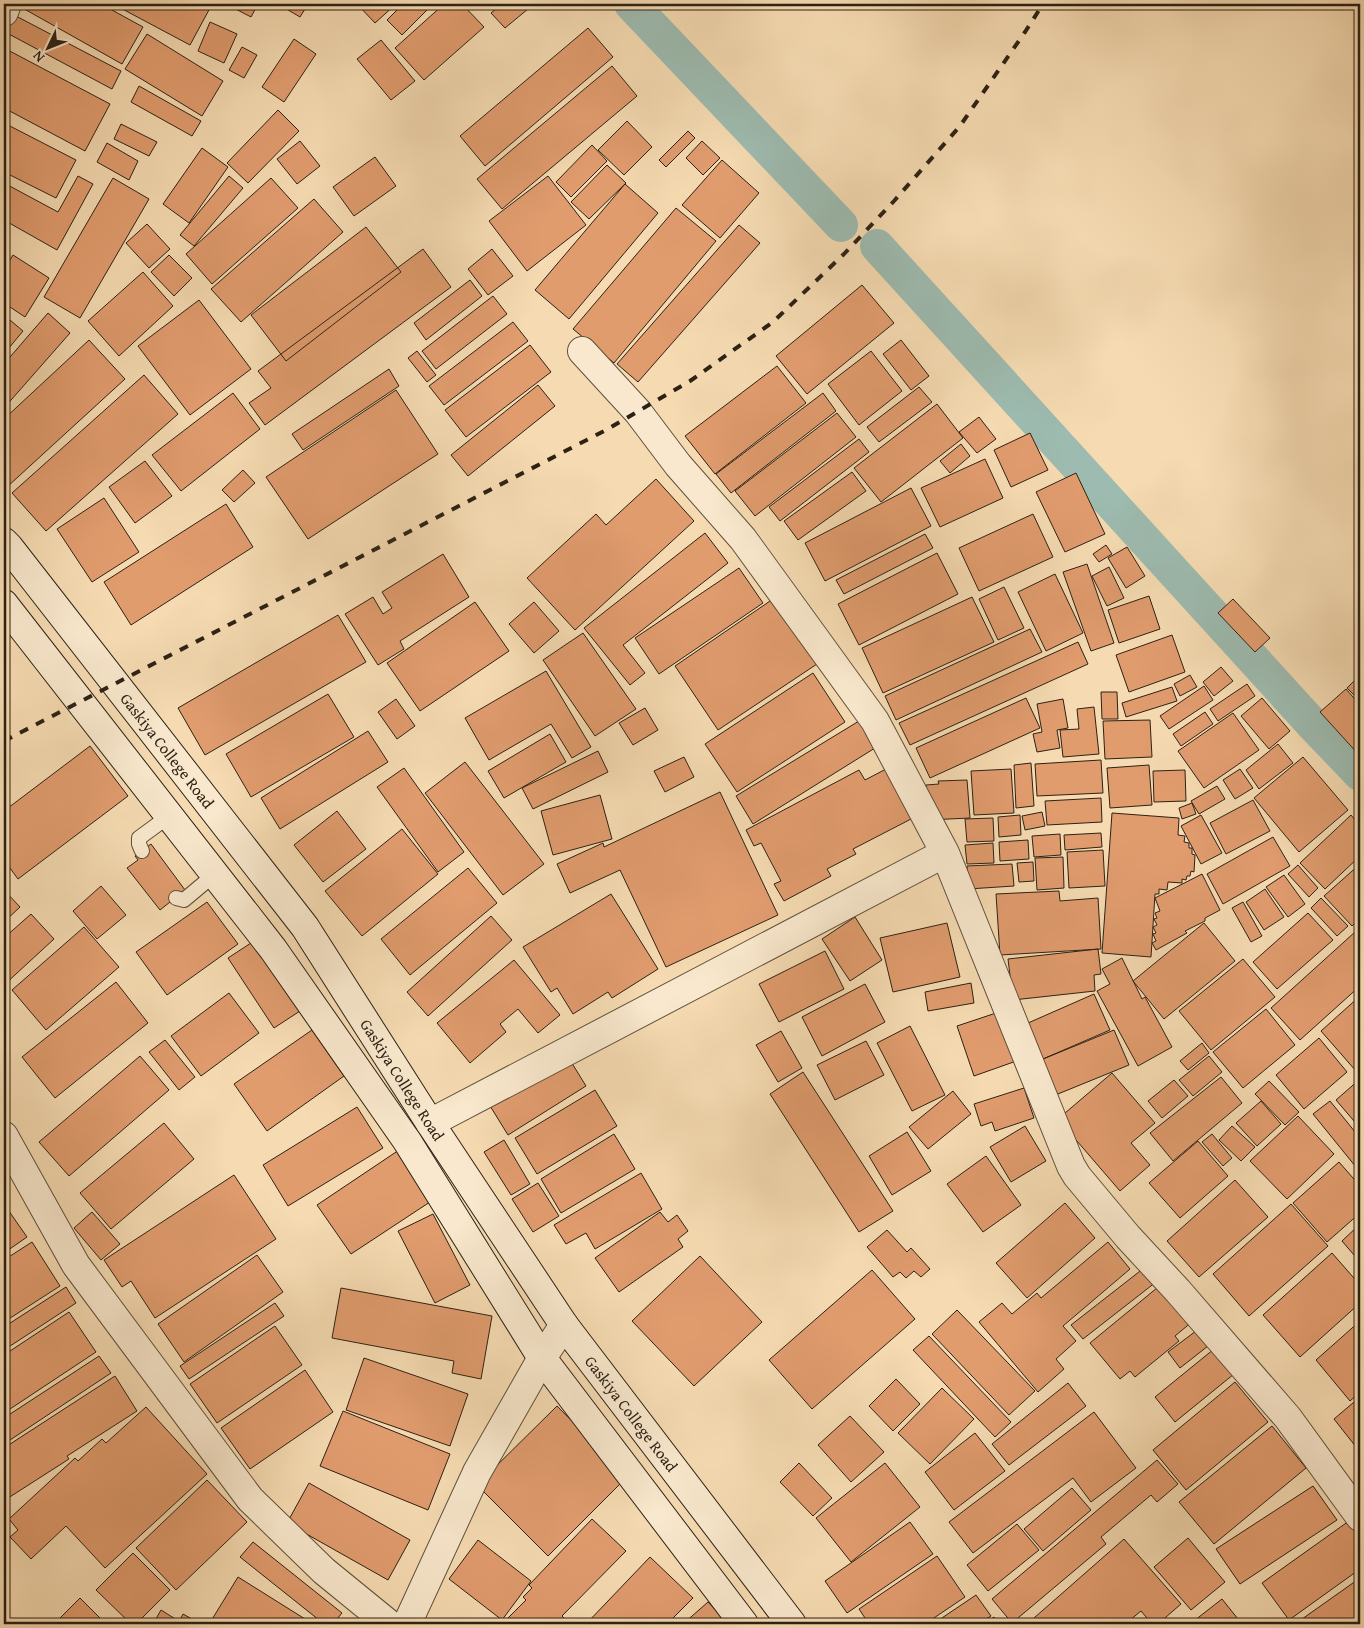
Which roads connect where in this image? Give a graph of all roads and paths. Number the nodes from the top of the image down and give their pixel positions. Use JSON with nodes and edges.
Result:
{"nodes":[{"id":1,"x":7,"y":4,"type":"edge"},
{"id":2,"x":4,"y":12,"type":"edge"},
{"id":3,"x":582,"y":351,"type":"dead end"},
{"id":4,"x":4,"y":542,"type":"edge"},
{"id":5,"x":4,"y":604,"type":"edge"},
{"id":6,"x":169,"y":816,"type":"junction"},
{"id":7,"x":142,"y":851,"type":"dead end"},
{"id":8,"x":946,"y":853,"type":"junction"},
{"id":9,"x":215,"y":874,"type":"junction"},
{"id":10,"x":176,"y":898,"type":"dead end"},
{"id":11,"x":430,"y":1123,"type":"junction"},
{"id":12,"x":4,"y":1136,"type":"edge"},
{"id":13,"x":564,"y":1325,"type":"junction"},
{"id":14,"x":542,"y":1358,"type":"junction"},
{"id":15,"x":1360,"y":1517,"type":"edge"},
{"id":16,"x":389,"y":1624,"type":"edge"},
{"id":17,"x":407,"y":1624,"type":"edge"},
{"id":18,"x":744,"y":1624,"type":"edge"},
{"id":19,"x":792,"y":1624,"type":"edge"}],
"edges":[{"from":1,"to":2,"type":"street"},
{"from":3,"to":8,"type":"street"},
{"from":4,"to":11,"type":"street","name":"Gaskiya College Road"},
{"from":5,"to":6,"type":"street","name":"Gaskiya College Road"},
{"from":6,"to":7,"type":"lane"},
{"from":6,"to":9,"type":"street","name":"Gaskiya College Road"},
{"from":8,"to":11,"type":"street"},
{"from":8,"to":15,"type":"street"},
{"from":9,"to":10,"type":"lane"},
{"from":9,"to":14,"type":"street","name":"Gaskiya College Road"},
{"from":11,"to":13,"type":"street","name":"Gaskiya College Road"},
{"from":12,"to":16,"type":"street"},
{"from":13,"to":14,"type":"street"},
{"from":13,"to":19,"type":"street","name":"Gaskiya College Road"},
{"from":14,"to":17,"type":"street"},
{"from":14,"to":18,"type":"street","name":"Gaskiya College Road"}]}
